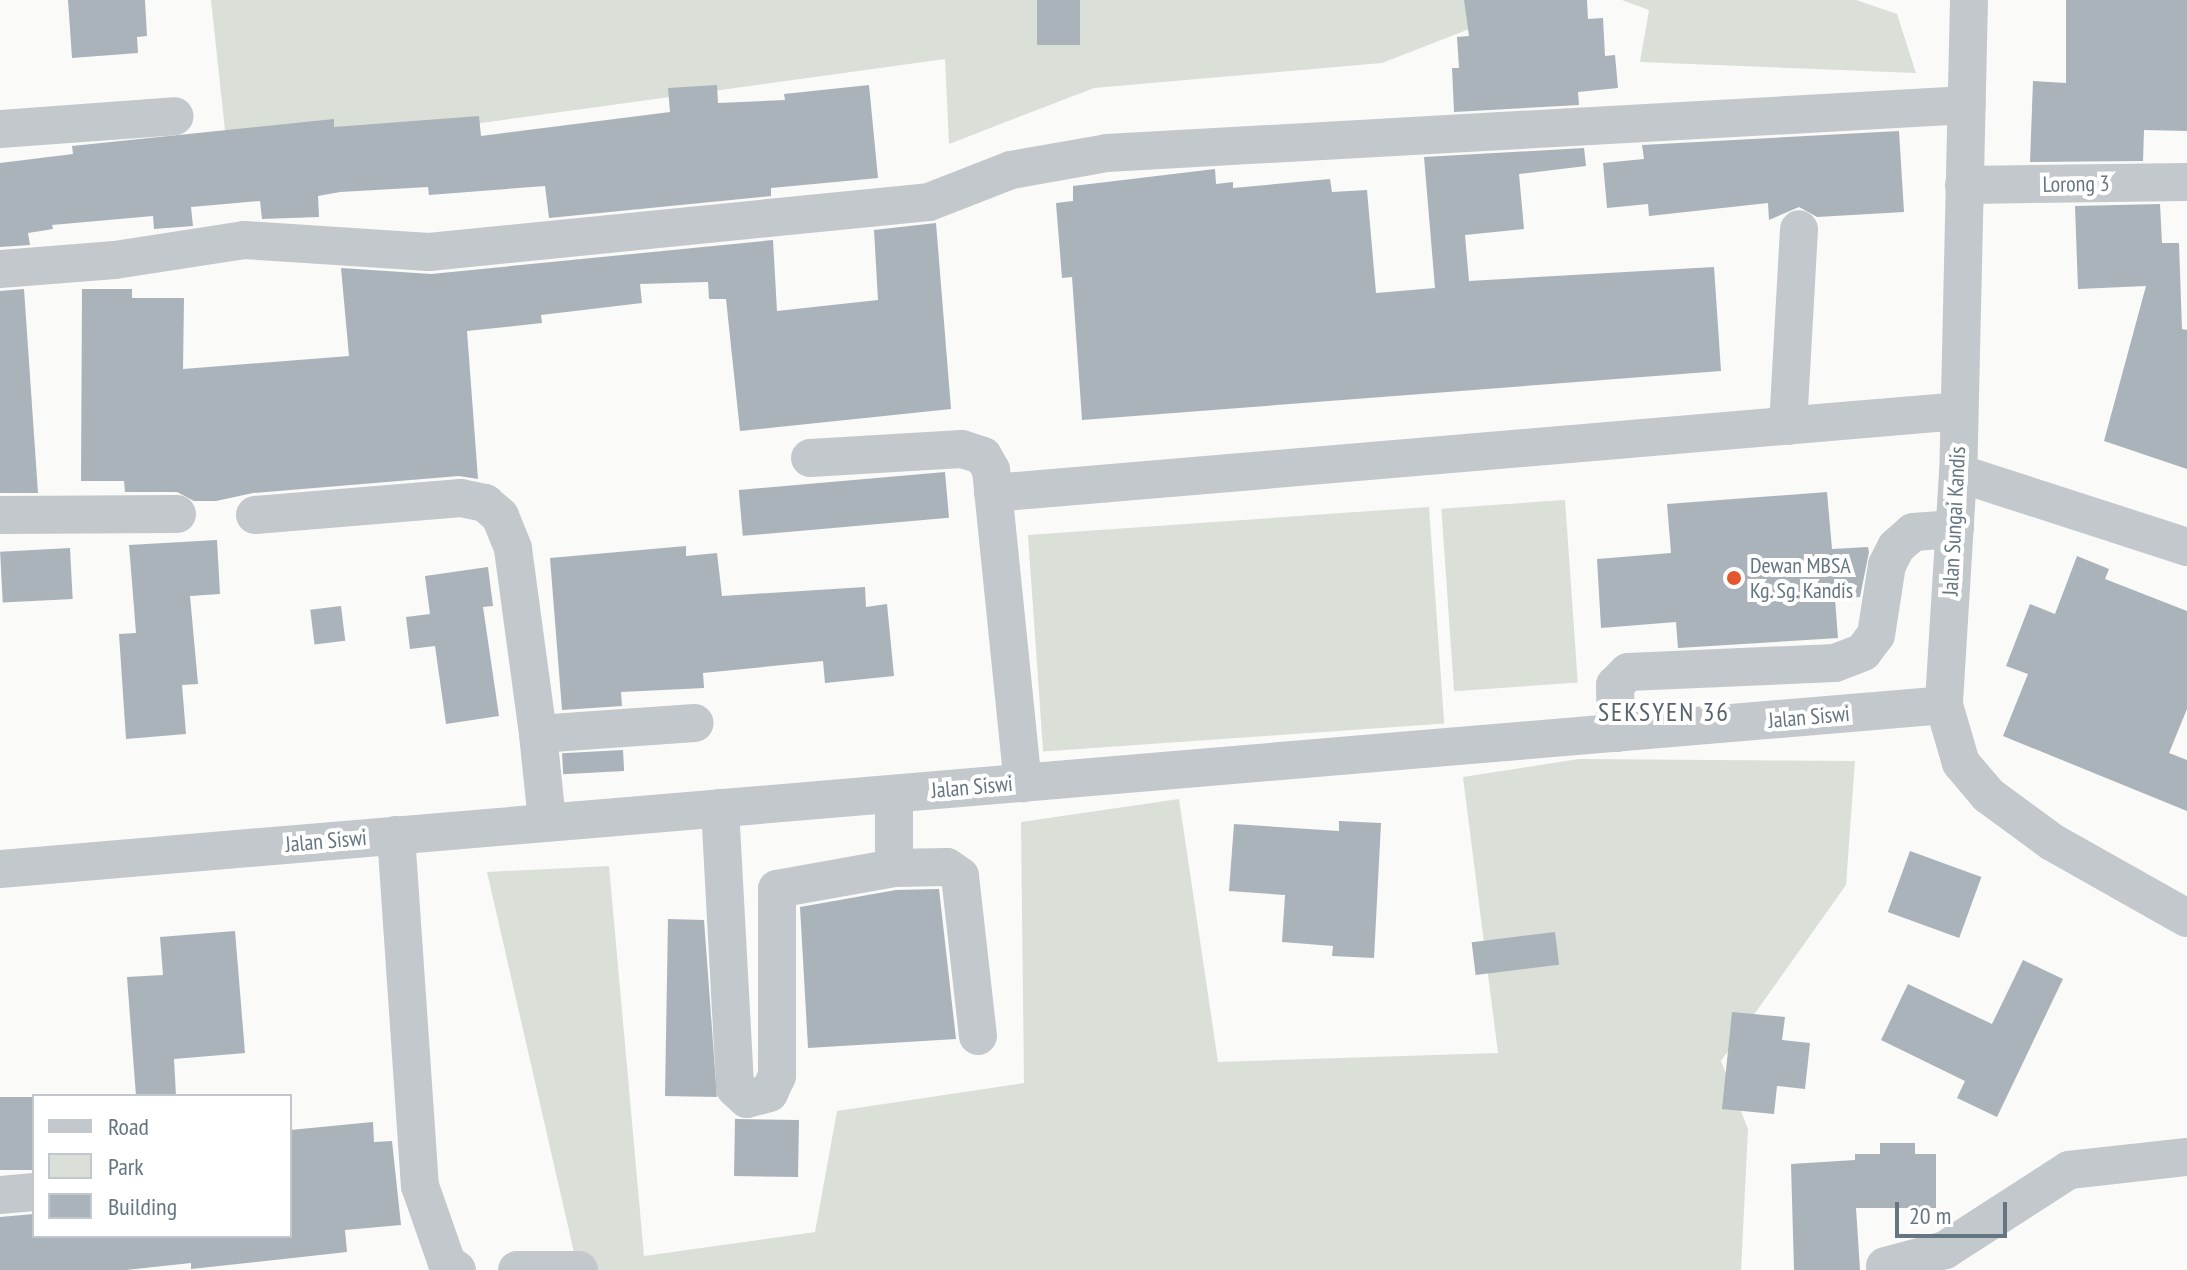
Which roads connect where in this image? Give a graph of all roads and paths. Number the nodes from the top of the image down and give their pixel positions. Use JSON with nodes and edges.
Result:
{"nodes":[{"id":1,"x":1969,"y":0,"type":"edge"},
{"id":2,"x":1967,"y":105,"type":"junction"},
{"id":3,"x":175,"y":116,"type":"dead end"},
{"id":4,"x":0,"y":129,"type":"edge"},
{"id":5,"x":2187,"y":182,"type":"edge"},
{"id":6,"x":1964,"y":185,"type":"junction"},
{"id":7,"x":1799,"y":229,"type":"dead end"},
{"id":8,"x":0,"y":269,"type":"edge"},
{"id":9,"x":1959,"y":411,"type":"junction"},
{"id":10,"x":1788,"y":426,"type":"junction"},
{"id":11,"x":810,"y":458,"type":"dead end"},
{"id":12,"x":1958,"y":473,"type":"junction"},
{"id":13,"x":993,"y":493,"type":"junction"},
{"id":14,"x":177,"y":514,"type":"dead end"},
{"id":15,"x":0,"y":515,"type":"edge"},
{"id":16,"x":255,"y":515,"type":"dead end"},
{"id":17,"x":1955,"y":529,"type":"junction"},
{"id":18,"x":2187,"y":547,"type":"edge"},
{"id":19,"x":1944,"y":705,"type":"junction"},
{"id":20,"x":695,"y":723,"type":"dead end"},
{"id":21,"x":1616,"y":733,"type":"junction"},
{"id":22,"x":538,"y":734,"type":"junction"},
{"id":23,"x":1023,"y":783,"type":"junction"},
{"id":24,"x":894,"y":794,"type":"junction"},
{"id":25,"x":720,"y":808,"type":"junction"},
{"id":26,"x":547,"y":821,"type":"junction"},
{"id":27,"x":396,"y":835,"type":"junction"},
{"id":28,"x":894,"y":868,"type":"junction"},
{"id":29,"x":0,"y":869,"type":"edge"},
{"id":30,"x":2187,"y":918,"type":"edge"},
{"id":31,"x":978,"y":1036,"type":"dead end"},
{"id":32,"x":2187,"y":1157,"type":"edge"},
{"id":33,"x":32,"y":1192,"type":"edge"},
{"id":34,"x":0,"y":1195,"type":"edge"},
{"id":35,"x":1885,"y":1266,"type":"dead end"},
{"id":36,"x":457,"y":1270,"type":"edge"},
{"id":37,"x":517,"y":1270,"type":"edge"},
{"id":38,"x":579,"y":1270,"type":"edge"}],
"edges":[{"from":1,"to":2,"type":"street","name":"Jalan Sungai Kandis"},
{"from":2,"to":6,"type":"street","name":"Jalan Sungai Kandis"},
{"from":2,"to":8,"type":"street"},
{"from":3,"to":4,"type":"street"},
{"from":5,"to":6,"type":"street","name":"Lorong 3"},
{"from":6,"to":9,"type":"street","name":"Jalan Sungai Kandis"},
{"from":7,"to":10,"type":"street"},
{"from":9,"to":10,"type":"street"},
{"from":9,"to":12,"type":"street","name":"Jalan Sungai Kandis"},
{"from":10,"to":13,"type":"street"},
{"from":11,"to":13,"type":"street"},
{"from":12,"to":17,"type":"street","name":"Jalan Sungai Kandis"},
{"from":12,"to":18,"type":"street"},
{"from":13,"to":23,"type":"street"},
{"from":14,"to":15,"type":"street"},
{"from":16,"to":22,"type":"street"},
{"from":17,"to":19,"type":"street","name":"Jalan Sungai Kandis"},
{"from":17,"to":21,"type":"street"},
{"from":19,"to":21,"type":"street","name":"Jalan Siswi"},
{"from":19,"to":30,"type":"street","name":"Jalan Sungai Kandis"},
{"from":20,"to":22,"type":"street"},
{"from":21,"to":23,"type":"street","name":"Jalan Siswi"},
{"from":22,"to":26,"type":"street"},
{"from":23,"to":24,"type":"street","name":"Jalan Siswi"},
{"from":24,"to":25,"type":"street","name":"Jalan Siswi"},
{"from":24,"to":28,"type":"street"},
{"from":25,"to":26,"type":"street","name":"Jalan Siswi"},
{"from":25,"to":28,"type":"street"},
{"from":26,"to":27,"type":"street","name":"Jalan Siswi"},
{"from":27,"to":29,"type":"street","name":"Jalan Siswi"},
{"from":27,"to":36,"type":"street"},
{"from":28,"to":31,"type":"street"},
{"from":32,"to":35,"type":"street"},
{"from":33,"to":34,"type":"street"},
{"from":37,"to":38,"type":"street"}]}
